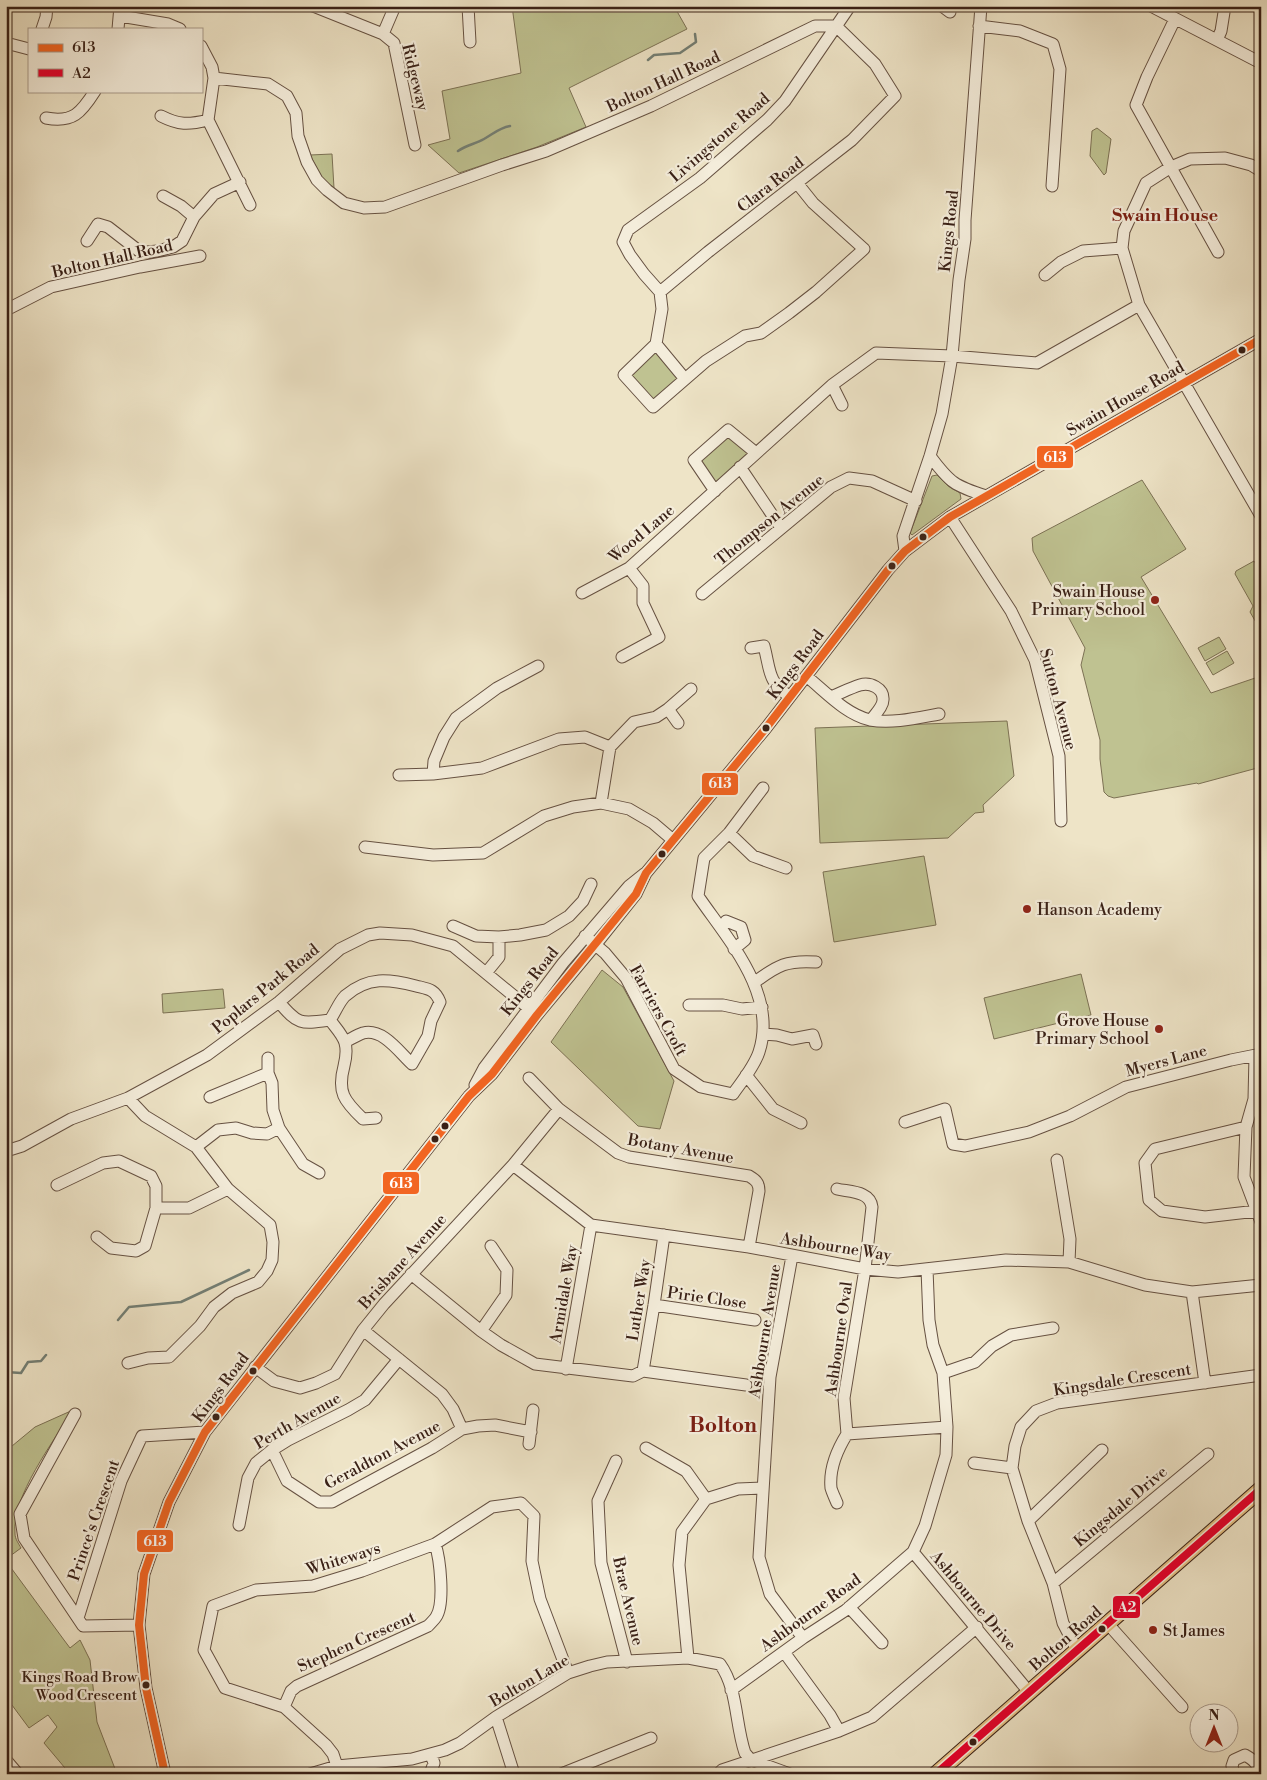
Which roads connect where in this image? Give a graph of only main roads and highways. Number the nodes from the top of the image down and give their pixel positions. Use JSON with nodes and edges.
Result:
{"nodes":[{"id":1,"x":1261,"y":1489,"type":"edge"},
{"id":2,"x":936,"y":1774,"type":"edge"}],
"edges":[{"from":1,"to":2,"type":"main road","name":"Bolton Road"}]}
